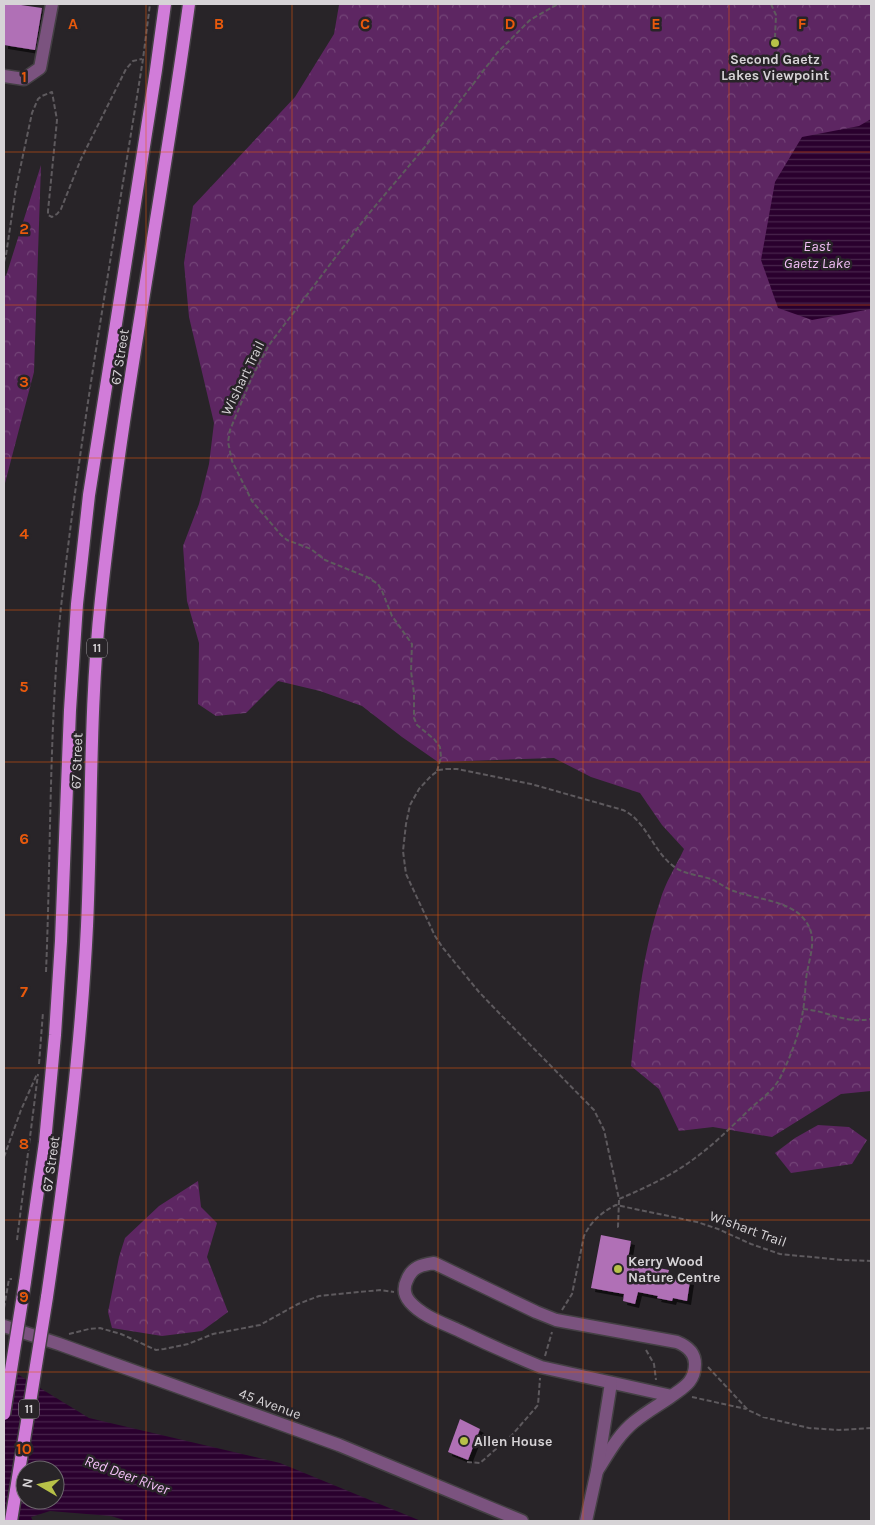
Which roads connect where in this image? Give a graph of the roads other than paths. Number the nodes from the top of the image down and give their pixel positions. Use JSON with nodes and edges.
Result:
{"nodes":[{"id":1,"x":52,"y":4,"type":"edge"},
{"id":2,"x":165,"y":4,"type":"edge"},
{"id":3,"x":189,"y":4,"type":"edge"},
{"id":4,"x":4,"y":76,"type":"edge"},
{"id":5,"x":4,"y":1326,"type":"edge"},
{"id":6,"x":612,"y":1383,"type":"junction"},
{"id":7,"x":672,"y":1396,"type":"junction"},
{"id":8,"x":4,"y":1414,"type":"edge"},
{"id":9,"x":596,"y":1471,"type":"junction"},
{"id":10,"x":11,"y":1521,"type":"edge"},
{"id":11,"x":522,"y":1521,"type":"edge"},
{"id":12,"x":586,"y":1521,"type":"edge"}],
"edges":[{"from":1,"to":4,"type":"street"},
{"from":2,"to":8,"type":"main road","name":"67 Street","number":"11","bridge":true},
{"from":3,"to":10,"type":"main road","name":"67 Street","number":"11","bridge":true},
{"from":5,"to":11,"type":"street","name":"45 Avenue"},
{"from":6,"to":7,"type":"street"},
{"from":6,"to":7,"type":"street"},
{"from":6,"to":9,"type":"street"},
{"from":7,"to":9,"type":"street"},
{"from":9,"to":12,"type":"street"}]}
